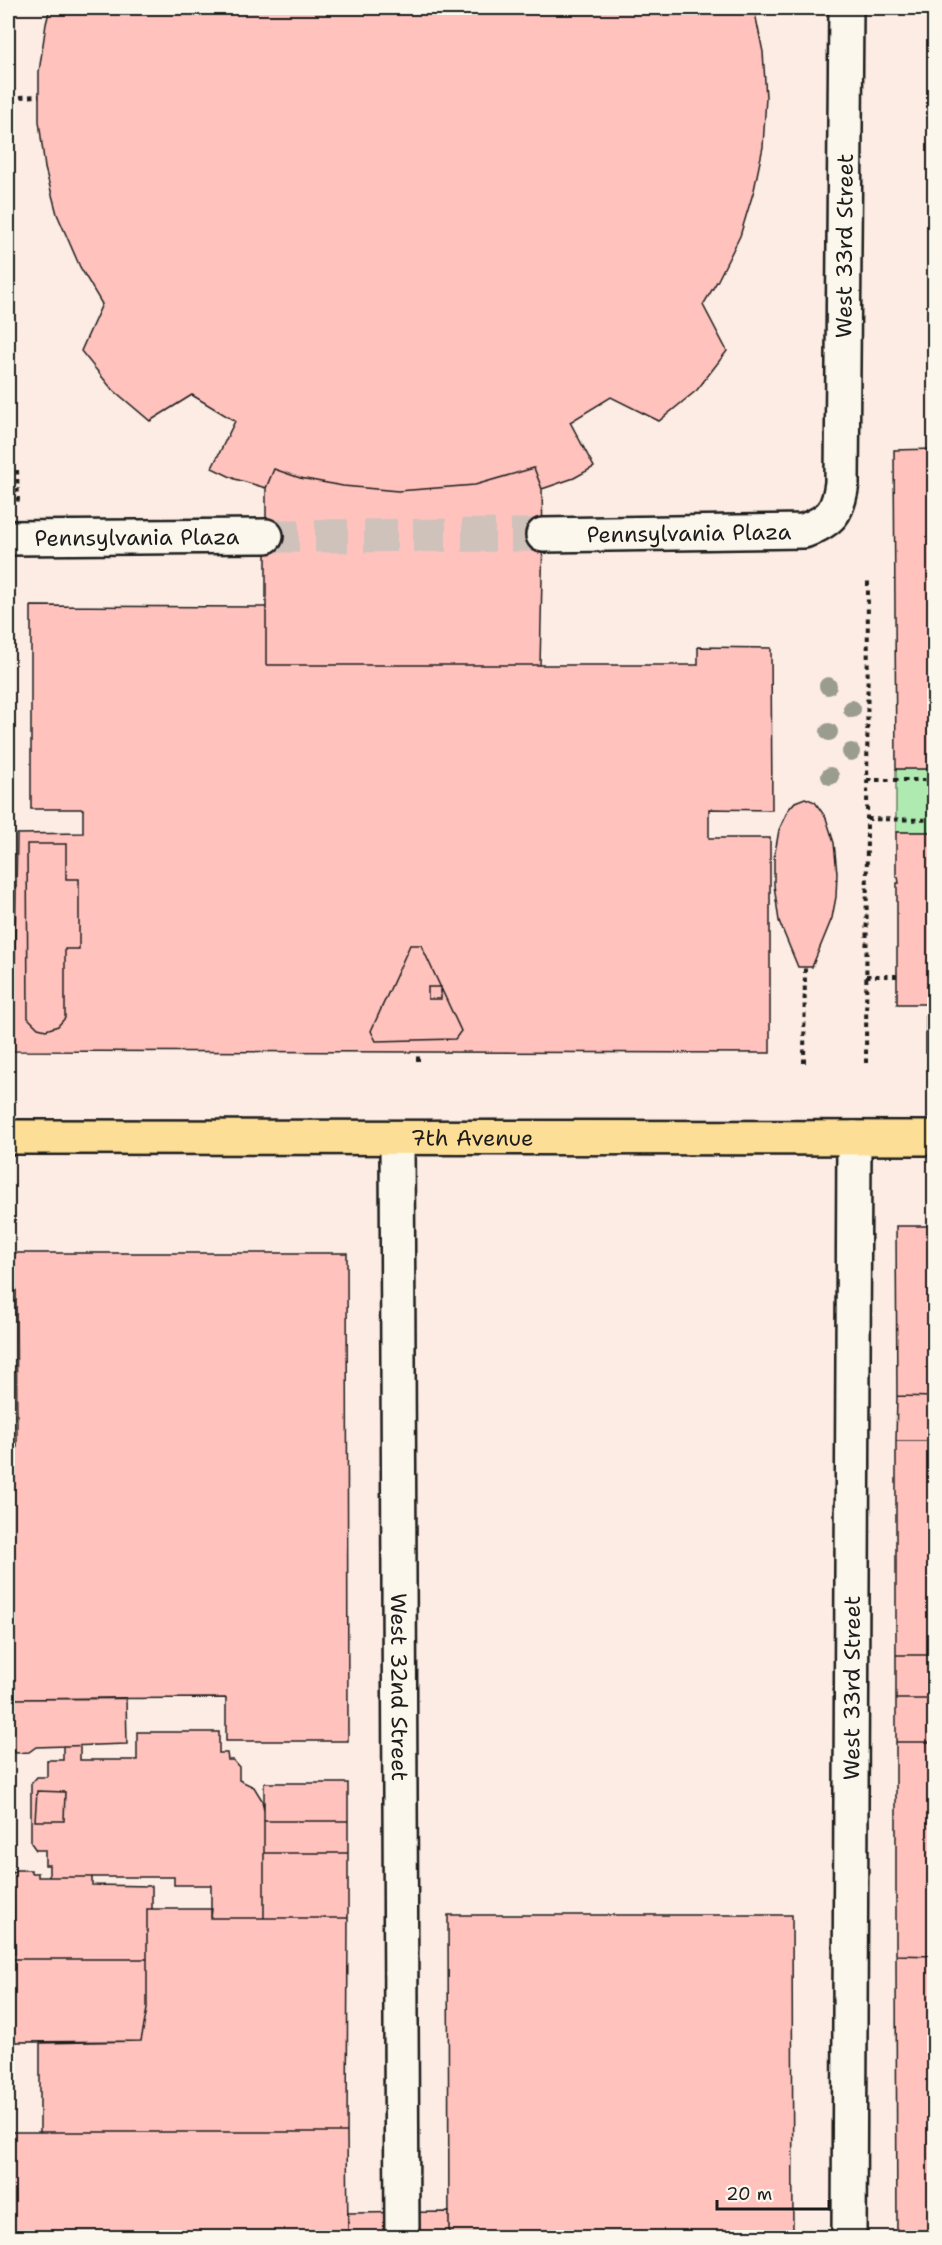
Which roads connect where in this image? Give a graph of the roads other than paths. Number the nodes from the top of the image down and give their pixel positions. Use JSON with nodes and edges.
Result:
{"nodes":[{"id":1,"x":846,"y":8,"type":"edge"},
{"id":2,"x":842,"y":483,"type":"joint"},
{"id":3,"x":13,"y":525,"type":"edge"},
{"id":4,"x":543,"y":535,"type":"tunnel mouth"},
{"id":5,"x":266,"y":536,"type":"tunnel mouth"},
{"id":6,"x":8,"y":1137,"type":"edge"},
{"id":7,"x":397,"y":1138,"type":"junction"},
{"id":8,"x":854,"y":1138,"type":"junction"},
{"id":9,"x":934,"y":1138,"type":"edge"},
{"id":10,"x":402,"y":2238,"type":"edge"},
{"id":11,"x":849,"y":2238,"type":"edge"}],
"edges":[{"from":1,"to":2,"type":"street","name":"West 33rd Street"},
{"from":2,"to":4,"type":"street","name":"Pennsylvania Plaza"},
{"from":3,"to":5,"type":"street","name":"Pennsylvania Plaza"},
{"from":6,"to":7,"type":"main road","name":"7th Avenue"},
{"from":7,"to":8,"type":"main road","name":"7th Avenue"},
{"from":7,"to":10,"type":"street","name":"West 32nd Street"},
{"from":8,"to":9,"type":"main road","name":"7th Avenue"},
{"from":8,"to":11,"type":"street","name":"West 33rd Street"}]}
